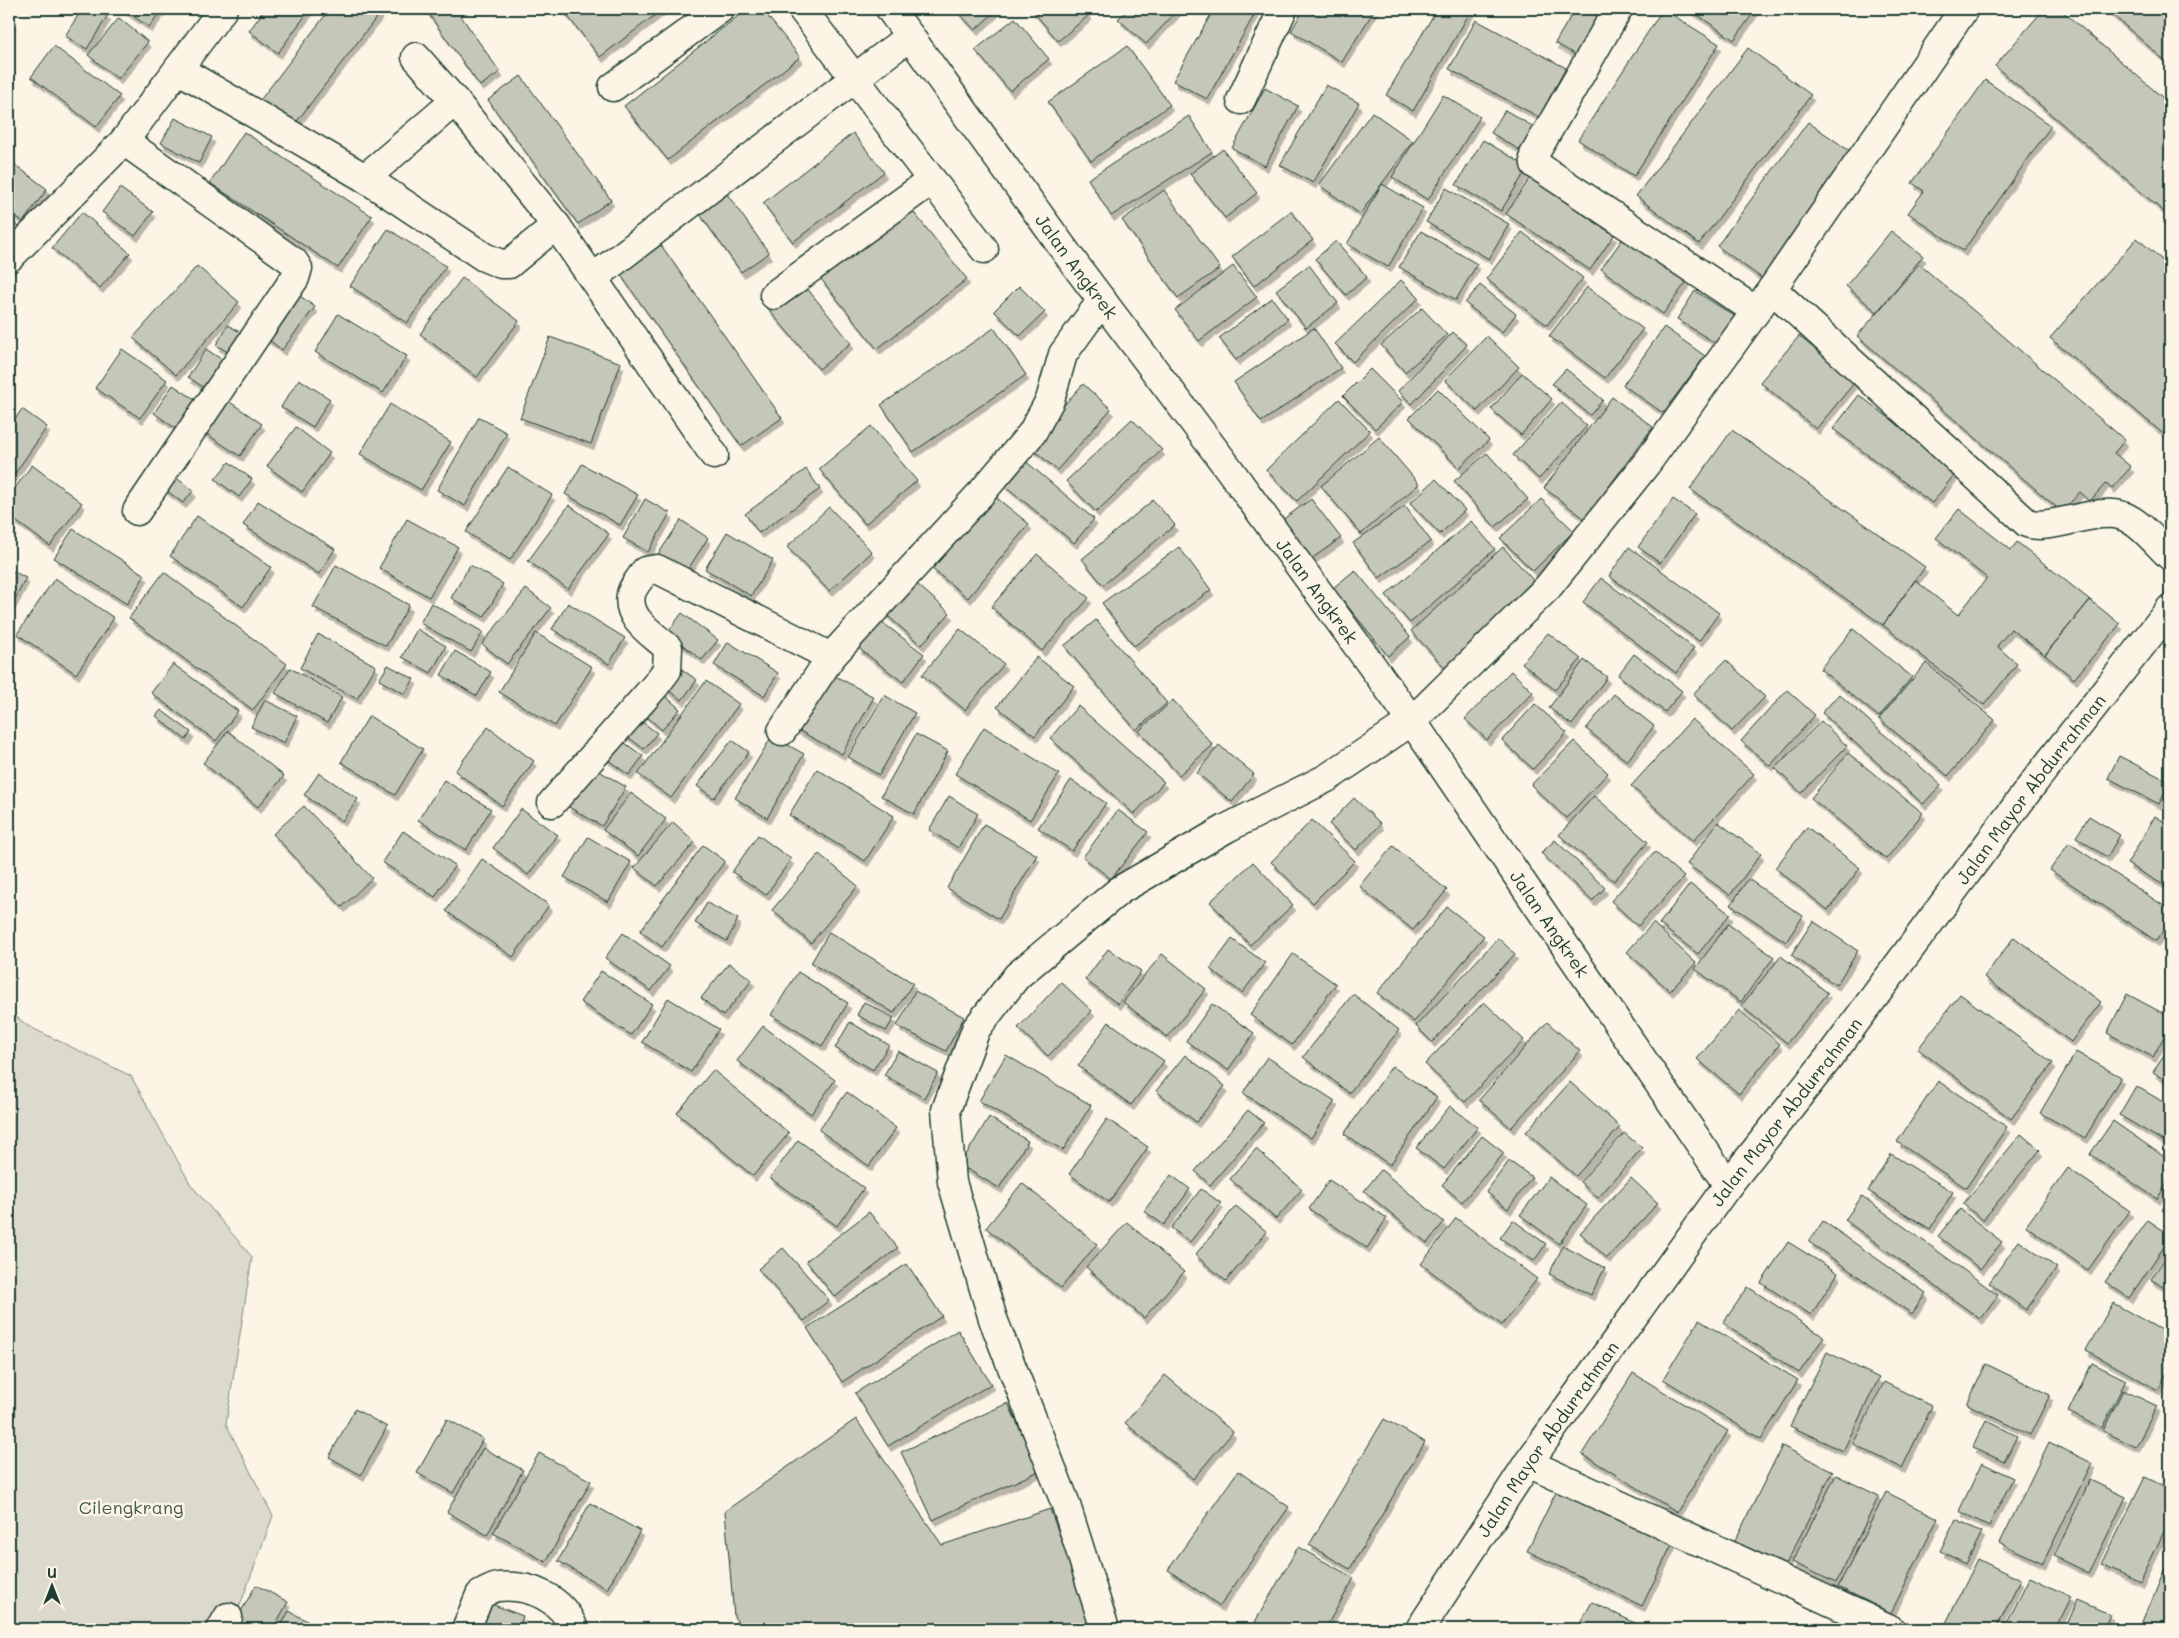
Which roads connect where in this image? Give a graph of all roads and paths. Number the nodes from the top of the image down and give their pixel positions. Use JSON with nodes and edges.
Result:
{"nodes":[{"id":1,"x":223,"y":9,"type":"edge"},
{"id":2,"x":720,"y":9,"type":"edge"},
{"id":3,"x":802,"y":9,"type":"edge"},
{"id":4,"x":890,"y":9,"type":"edge"},
{"id":5,"x":1283,"y":9,"type":"edge"},
{"id":6,"x":1618,"y":9,"type":"edge"},
{"id":7,"x":1964,"y":9,"type":"edge"},
{"id":8,"x":910,"y":36,"type":"junction"},
{"id":9,"x":416,"y":57,"type":"dead end"},
{"id":10,"x":178,"y":69,"type":"junction"},
{"id":11,"x":855,"y":79,"type":"junction"},
{"id":12,"x":614,"y":87,"type":"dead end"},
{"id":13,"x":1241,"y":100,"type":"dead end"},
{"id":14,"x":456,"y":101,"type":"junction"},
{"id":15,"x":124,"y":141,"type":"junction"},
{"id":16,"x":366,"y":178,"type":"junction"},
{"id":17,"x":932,"y":180,"type":"junction"},
{"id":18,"x":556,"y":225,"type":"junction"},
{"id":19,"x":984,"y":249,"type":"dead end"},
{"id":20,"x":9,"y":258,"type":"edge"},
{"id":21,"x":593,"y":278,"type":"junction"},
{"id":22,"x":1772,"y":289,"type":"junction"},
{"id":23,"x":774,"y":295,"type":"dead end"},
{"id":24,"x":1102,"y":300,"type":"junction"},
{"id":25,"x":1756,"y":311,"type":"junction"},
{"id":26,"x":714,"y":455,"type":"dead end"},
{"id":27,"x":137,"y":511,"type":"dead end"},
{"id":28,"x":2170,"y":556,"type":"edge"},
{"id":29,"x":2170,"y":609,"type":"edge"},
{"id":30,"x":830,"y":657,"type":"junction"},
{"id":31,"x":1412,"y":721,"type":"junction"},
{"id":32,"x":782,"y":731,"type":"dead end"},
{"id":33,"x":552,"y":803,"type":"dead end"},
{"id":34,"x":1728,"y":1184,"type":"junction"},
{"id":35,"x":1528,"y":1463,"type":"junction"},
{"id":36,"x":466,"y":1629,"type":"edge"},
{"id":37,"x":574,"y":1629,"type":"edge"},
{"id":38,"x":1105,"y":1629,"type":"edge"},
{"id":39,"x":1420,"y":1629,"type":"edge"},
{"id":40,"x":1890,"y":1629,"type":"edge"}],
"edges":[{"from":1,"to":10,"type":"street"},
{"from":2,"to":12,"type":"street"},
{"from":3,"to":11,"type":"street"},
{"from":4,"to":8,"type":"street","name":"Jalan Angkrek"},
{"from":5,"to":13,"type":"street"},
{"from":6,"to":25,"type":"street"},
{"from":7,"to":22,"type":"street"},
{"from":8,"to":11,"type":"street"},
{"from":8,"to":24,"type":"street","name":"Jalan Angkrek"},
{"from":9,"to":14,"type":"street"},
{"from":10,"to":15,"type":"street"},
{"from":10,"to":16,"type":"street"},
{"from":11,"to":17,"type":"street"},
{"from":11,"to":21,"type":"street"},
{"from":14,"to":16,"type":"street"},
{"from":14,"to":18,"type":"street"},
{"from":15,"to":20,"type":"street"},
{"from":15,"to":27,"type":"street"},
{"from":16,"to":18,"type":"street"},
{"from":17,"to":19,"type":"street"},
{"from":17,"to":23,"type":"street"},
{"from":18,"to":21,"type":"street"},
{"from":21,"to":26,"type":"street"},
{"from":22,"to":25,"type":"street"},
{"from":22,"to":28,"type":"street"},
{"from":24,"to":30,"type":"street"},
{"from":24,"to":31,"type":"street","name":"Jalan Angkrek"},
{"from":25,"to":31,"type":"street"},
{"from":29,"to":34,"type":"street","name":"Jalan Mayor Abdurrahman"},
{"from":30,"to":32,"type":"street"},
{"from":30,"to":33,"type":"street"},
{"from":31,"to":34,"type":"street","name":"Jalan Angkrek"},
{"from":31,"to":38,"type":"street"},
{"from":34,"to":35,"type":"street","name":"Jalan Mayor Abdurrahman"},
{"from":35,"to":39,"type":"street","name":"Jalan Mayor Abdurrahman"},
{"from":35,"to":40,"type":"street"},
{"from":36,"to":37,"type":"street"}]}
